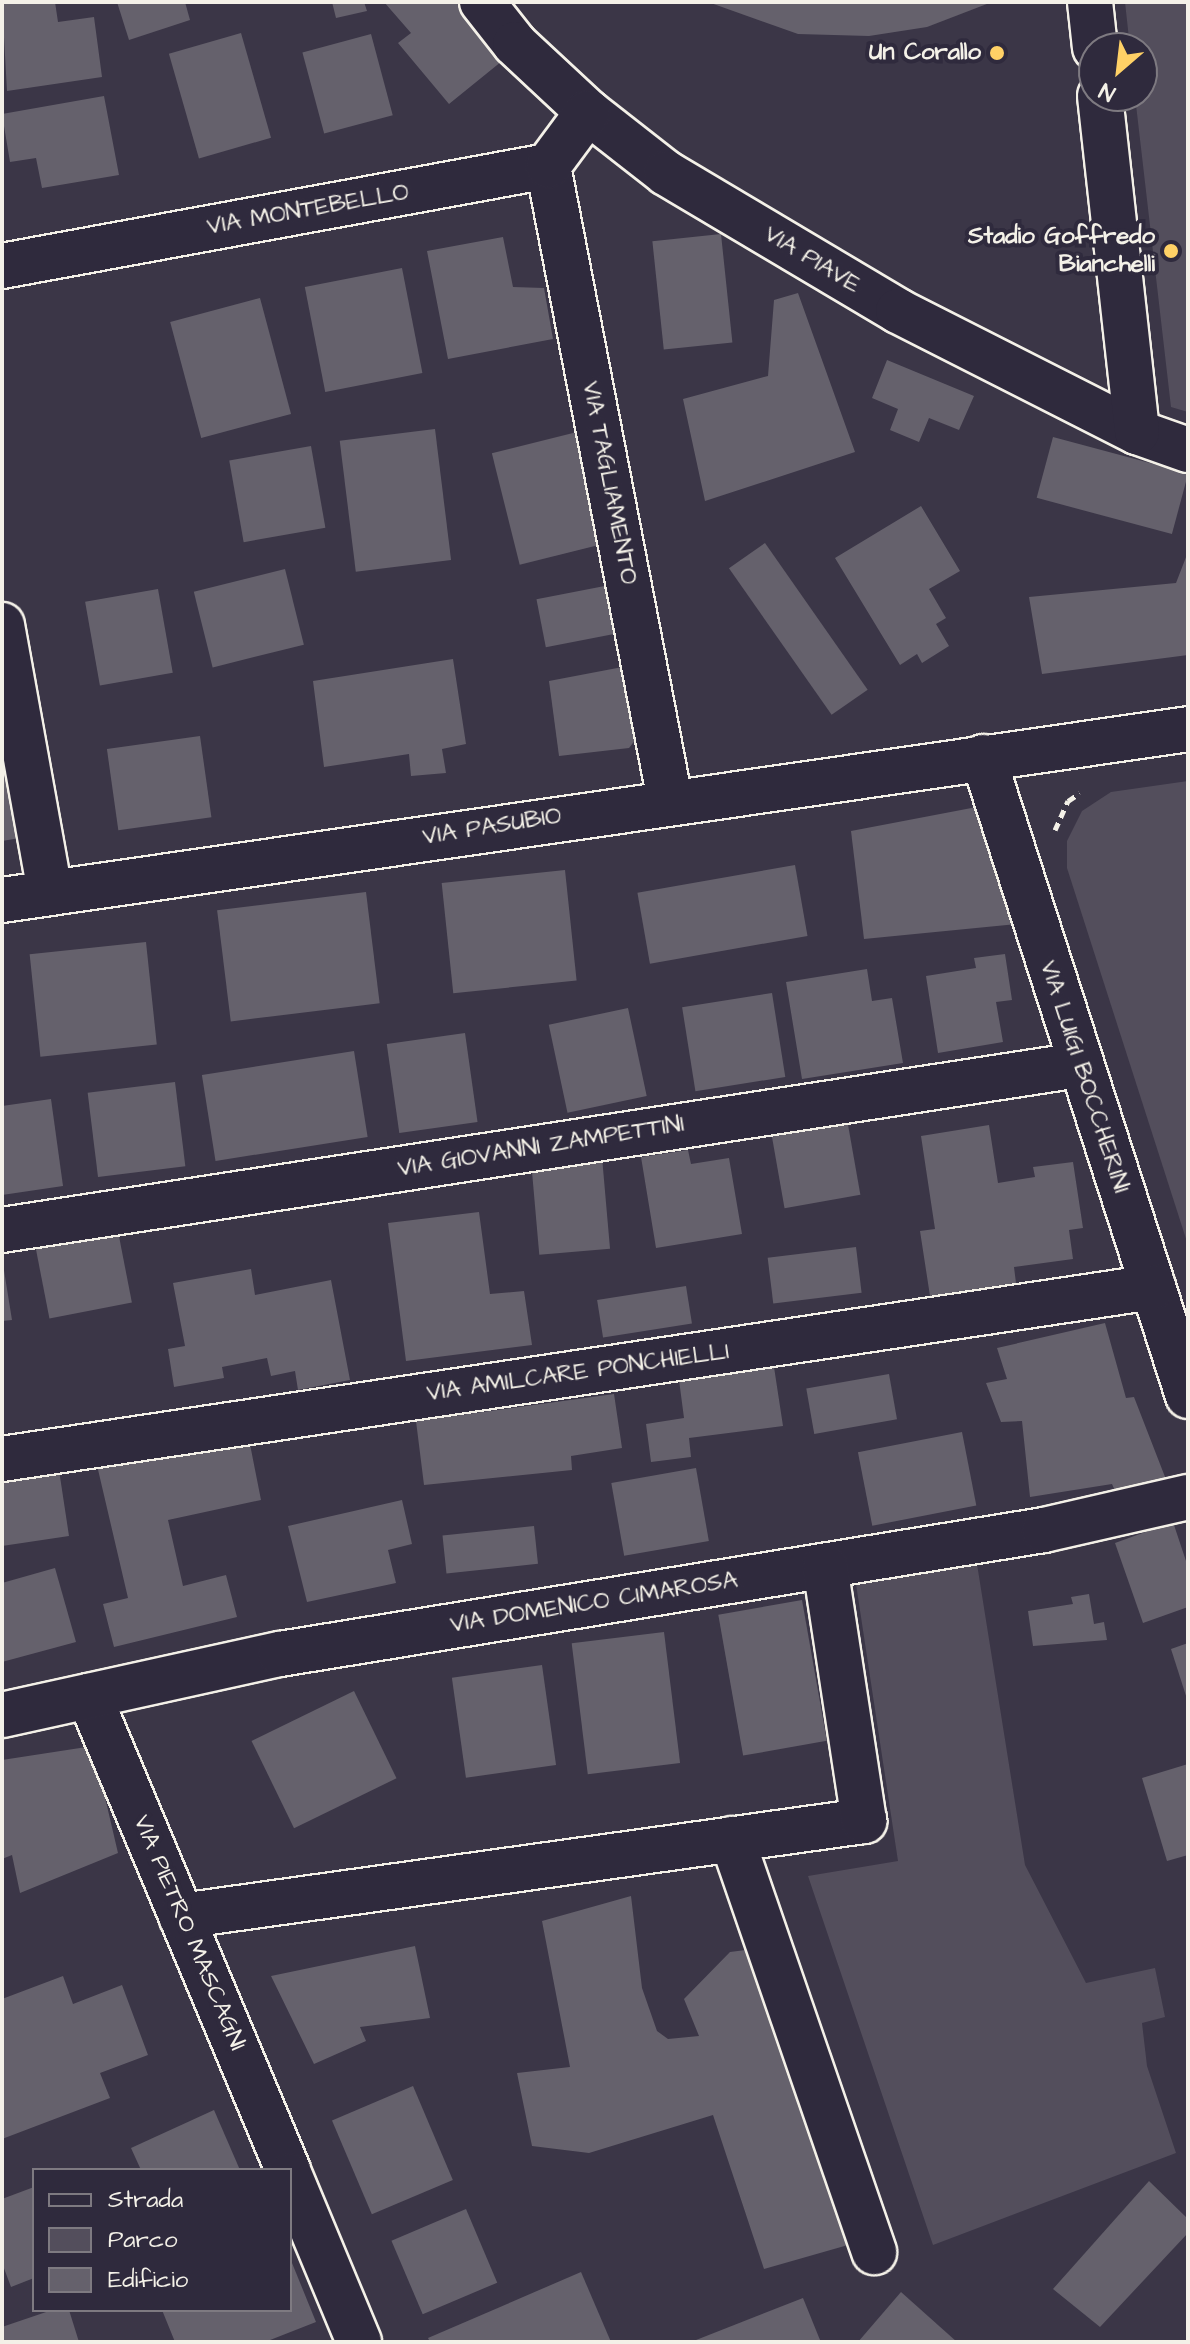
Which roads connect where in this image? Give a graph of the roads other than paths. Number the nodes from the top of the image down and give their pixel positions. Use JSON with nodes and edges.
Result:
{"nodes":[{"id":1,"x":482,"y":2,"type":"edge"},
{"id":2,"x":1090,"y":2,"type":"edge"},
{"id":3,"x":1093,"y":32,"type":"edge"},
{"id":4,"x":588,"y":112,"type":"junction"},
{"id":5,"x":1102,"y":112,"type":"edge"},
{"id":6,"x":548,"y":166,"type":"junction"},
{"id":7,"x":2,"y":266,"type":"edge"},
{"id":8,"x":1137,"y":432,"type":"junction"},
{"id":9,"x":1188,"y":450,"type":"edge"},
{"id":10,"x":2,"y":625,"type":"edge"},
{"id":11,"x":1188,"y":729,"type":"edge"},
{"id":12,"x":983,"y":757,"type":"junction"},
{"id":13,"x":670,"y":800,"type":"junction"},
{"id":14,"x":50,"y":893,"type":"junction"},
{"id":15,"x":2,"y":900,"type":"edge"},
{"id":16,"x":1079,"y":1065,"type":"junction"},
{"id":17,"x":2,"y":1230,"type":"edge"},
{"id":18,"x":1153,"y":1287,"type":"junction"},
{"id":19,"x":1188,"y":1396,"type":"edge"},
{"id":20,"x":2,"y":1459,"type":"edge"},
{"id":21,"x":1188,"y":1497,"type":"edge"},
{"id":22,"x":825,"y":1566,"type":"junction"},
{"id":23,"x":89,"y":1696,"type":"junction"},
{"id":24,"x":2,"y":1715,"type":"edge"},
{"id":25,"x":732,"y":1839,"type":"junction"},
{"id":26,"x":181,"y":1916,"type":"junction"},
{"id":27,"x":287,"y":2168,"type":"edge"},
{"id":28,"x":292,"y":2181,"type":"edge"},
{"id":29,"x":874,"y":2252,"type":"dead end"},
{"id":30,"x":359,"y":2342,"type":"edge"}],
"edges":[{"from":1,"to":4,"type":"street","name":"VIA PIAVE"},
{"from":2,"to":3,"type":"street"},
{"from":4,"to":6,"type":"street"},
{"from":4,"to":8,"type":"street","name":"VIA PIAVE"},
{"from":5,"to":8,"type":"street"},
{"from":6,"to":7,"type":"street","name":"VIA MONTEBELLO"},
{"from":6,"to":13,"type":"street","name":"VIA TAGLIAMENTO"},
{"from":8,"to":9,"type":"street","name":"VIA PIAVE"},
{"from":10,"to":14,"type":"street"},
{"from":11,"to":12,"type":"street","name":"VIA PASUBIO"},
{"from":12,"to":13,"type":"street","name":"VIA PASUBIO"},
{"from":12,"to":16,"type":"street","name":"VIA LUIGI BOCCHERINI"},
{"from":13,"to":14,"type":"street","name":"VIA PASUBIO"},
{"from":14,"to":15,"type":"street","name":"VIA PASUBIO"},
{"from":16,"to":17,"type":"street","name":"VIA GIOVANNI ZAMPETTINI"},
{"from":16,"to":18,"type":"street","name":"VIA LUIGI BOCCHERINI"},
{"from":18,"to":19,"type":"street","name":"VIA LUIGI BOCCHERINI"},
{"from":18,"to":20,"type":"street","name":"VIA AMILCARE PONCHIELLI"},
{"from":21,"to":22,"type":"street","name":"VIA DOMENICO CIMAROSA"},
{"from":22,"to":23,"type":"street","name":"VIA DOMENICO CIMAROSA"},
{"from":22,"to":25,"type":"street"},
{"from":23,"to":24,"type":"street","name":"VIA DOMENICO CIMAROSA"},
{"from":23,"to":26,"type":"street","name":"VIA PIETRO MASCAGNI"},
{"from":25,"to":26,"type":"street"},
{"from":25,"to":29,"type":"street"},
{"from":26,"to":27,"type":"street","name":"VIA PIETRO MASCAGNI"},
{"from":28,"to":30,"type":"street"}]}
